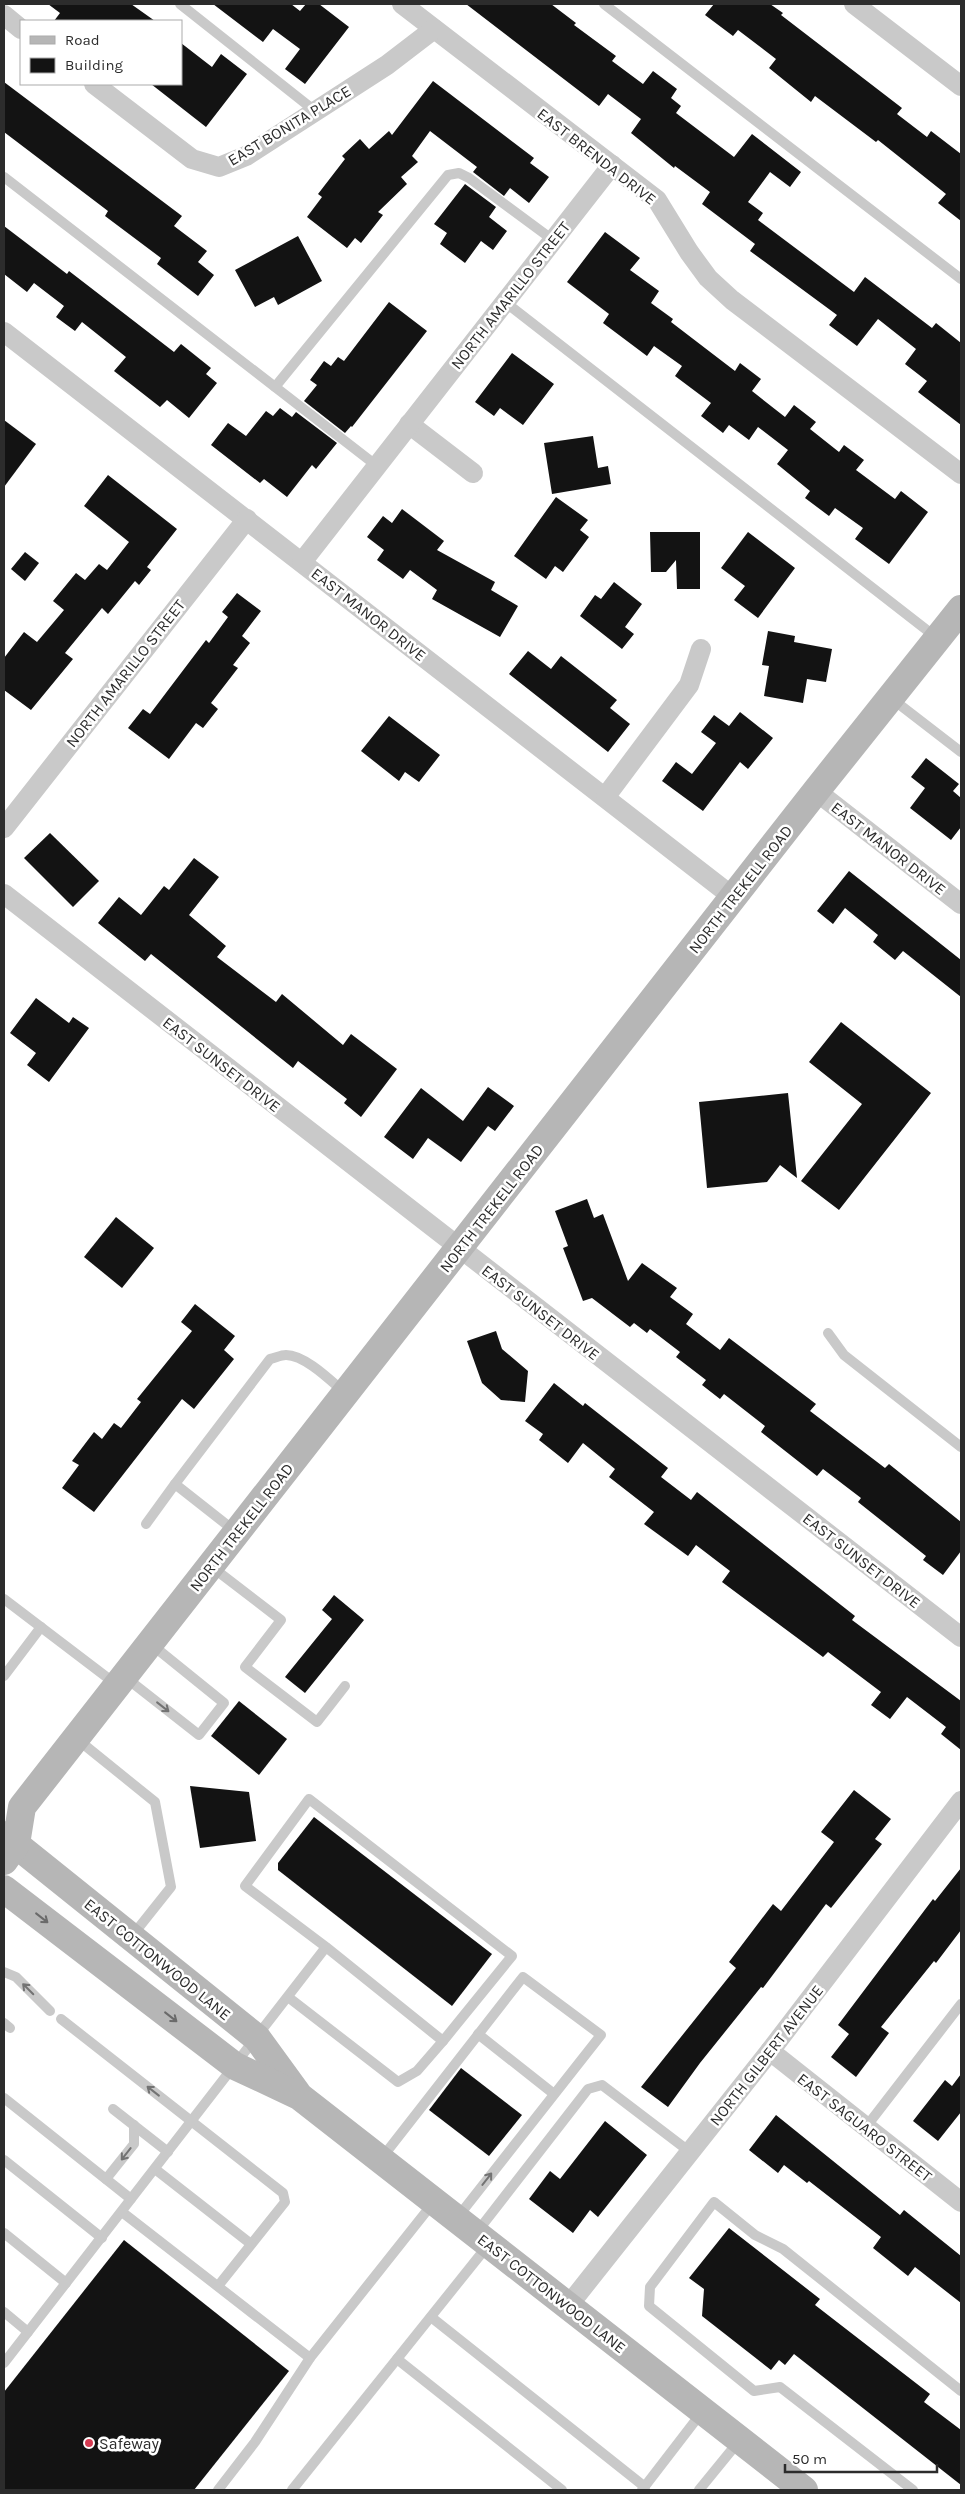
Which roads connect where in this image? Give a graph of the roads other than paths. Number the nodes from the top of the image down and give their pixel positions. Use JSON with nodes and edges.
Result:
{"nodes":[{"id":1,"x":180,"y":4,"type":"edge"},
{"id":2,"x":402,"y":4,"type":"edge"},
{"id":3,"x":604,"y":4,"type":"edge"},
{"id":4,"x":854,"y":4,"type":"edge"},
{"id":5,"x":4,"y":15,"type":"edge"},
{"id":6,"x":20,"y":28,"type":"edge"},
{"id":7,"x":434,"y":29,"type":"junction"},
{"id":8,"x":95,"y":85,"type":"edge"},
{"id":9,"x":961,"y":86,"type":"edge"},
{"id":10,"x":315,"y":112,"type":"junction"},
{"id":11,"x":612,"y":165,"type":"junction"},
{"id":12,"x":4,"y":177,"type":"edge"},
{"id":13,"x":553,"y":240,"type":"junction"},
{"id":14,"x":961,"y":279,"type":"edge"},
{"id":15,"x":505,"y":302,"type":"junction"},
{"id":16,"x":4,"y":332,"type":"edge"},
{"id":17,"x":275,"y":387,"type":"junction"},
{"id":18,"x":409,"y":424,"type":"junction"},
{"id":19,"x":377,"y":466,"type":"junction"},
{"id":20,"x":473,"y":473,"type":"dead end"},
{"id":21,"x":961,"y":474,"type":"edge"},
{"id":22,"x":247,"y":519,"type":"junction"},
{"id":23,"x":302,"y":562,"type":"junction"},
{"id":24,"x":961,"y":610,"type":"edge"},
{"id":25,"x":938,"y":638,"type":"junction"},
{"id":26,"x":701,"y":649,"type":"dead end"},
{"id":27,"x":891,"y":698,"type":"junction"},
{"id":28,"x":961,"y":752,"type":"edge"},
{"id":29,"x":816,"y":791,"type":"junction"},
{"id":30,"x":606,"y":796,"type":"junction"},
{"id":31,"x":4,"y":828,"type":"edge"},
{"id":32,"x":4,"y":894,"type":"edge"},
{"id":33,"x":733,"y":898,"type":"junction"},
{"id":34,"x":961,"y":904,"type":"edge"},
{"id":35,"x":460,"y":1249,"type":"junction"},
{"id":36,"x":828,"y":1333,"type":"dead end"},
{"id":37,"x":346,"y":1394,"type":"junction"},
{"id":38,"x":961,"y":1447,"type":"edge"},
{"id":39,"x":175,"y":1484,"type":"junction"},
{"id":40,"x":146,"y":1524,"type":"dead end"},
{"id":41,"x":237,"y":1533,"type":"junction"},
{"id":42,"x":211,"y":1566,"type":"junction"},
{"id":43,"x":4,"y":1599,"type":"edge"},
{"id":44,"x":41,"y":1627,"type":"junction"},
{"id":45,"x":961,"y":1637,"type":"edge"},
{"id":46,"x":150,"y":1644,"type":"junction"},
{"id":47,"x":4,"y":1676,"type":"edge"},
{"id":48,"x":121,"y":1681,"type":"junction"},
{"id":49,"x":345,"y":1686,"type":"dead end"},
{"id":50,"x":76,"y":1738,"type":"junction"},
{"id":51,"x":961,"y":1801,"type":"edge"},
{"id":52,"x":13,"y":1811,"type":"edge"},
{"id":53,"x":8,"y":1847,"type":"edge"},
{"id":54,"x":4,"y":1889,"type":"edge"},
{"id":55,"x":131,"y":1937,"type":"junction"},
{"id":56,"x":326,"y":1948,"type":"junction"},
{"id":57,"x":4,"y":1972,"type":"edge"},
{"id":58,"x":288,"y":1997,"type":"junction"},
{"id":59,"x":961,"y":2004,"type":"edge"},
{"id":60,"x":50,"y":2011,"type":"dead end"},
{"id":61,"x":61,"y":2020,"type":"dead end"},
{"id":62,"x":478,"y":2034,"type":"junction"},
{"id":63,"x":257,"y":2038,"type":"junction"},
{"id":64,"x":443,"y":2041,"type":"junction"},
{"id":65,"x":770,"y":2051,"type":"junction"},
{"id":66,"x":235,"y":2066,"type":"junction"},
{"id":67,"x":554,"y":2094,"type":"junction"},
{"id":68,"x":299,"y":2096,"type":"junction"},
{"id":69,"x":4,"y":2098,"type":"edge"},
{"id":70,"x":114,"y":2109,"type":"dead end"},
{"id":71,"x":192,"y":2121,"type":"junction"},
{"id":72,"x":134,"y":2125,"type":"junction"},
{"id":73,"x":866,"y":2127,"type":"junction"},
{"id":74,"x":168,"y":2152,"type":"junction"},
{"id":75,"x":690,"y":2152,"type":"junction"},
{"id":76,"x":382,"y":2159,"type":"junction"},
{"id":77,"x":4,"y":2160,"type":"edge"},
{"id":78,"x":155,"y":2169,"type":"junction"},
{"id":79,"x":106,"y":2179,"type":"junction"},
{"id":80,"x":131,"y":2199,"type":"junction"},
{"id":81,"x":435,"y":2200,"type":"junction"},
{"id":82,"x":961,"y":2201,"type":"edge"},
{"id":83,"x":122,"y":2212,"type":"junction"},
{"id":84,"x":474,"y":2231,"type":"junction"},
{"id":85,"x":4,"y":2234,"type":"edge"},
{"id":86,"x":102,"y":2238,"type":"junction"},
{"id":87,"x":251,"y":2244,"type":"junction"},
{"id":88,"x":66,"y":2283,"type":"junction"},
{"id":89,"x":218,"y":2286,"type":"junction"},
{"id":90,"x":568,"y":2306,"type":"junction"},
{"id":91,"x":4,"y":2312,"type":"edge"},
{"id":92,"x":431,"y":2317,"type":"junction"},
{"id":93,"x":28,"y":2332,"type":"junction"},
{"id":94,"x":310,"y":2358,"type":"junction"},
{"id":95,"x":397,"y":2359,"type":"junction"},
{"id":96,"x":4,"y":2363,"type":"edge"},
{"id":97,"x":961,"y":2391,"type":"edge"},
{"id":98,"x":703,"y":2411,"type":"junction"},
{"id":99,"x":739,"y":2440,"type":"junction"},
{"id":100,"x":643,"y":2489,"type":"edge"},
{"id":101,"x":218,"y":2490,"type":"edge"},
{"id":102,"x":292,"y":2490,"type":"edge"},
{"id":103,"x":562,"y":2490,"type":"edge"},
{"id":104,"x":699,"y":2490,"type":"edge"},
{"id":105,"x":804,"y":2490,"type":"edge"},
{"id":106,"x":913,"y":2490,"type":"edge"}],
"edges":[{"from":1,"to":10,"type":"lane"},
{"from":2,"to":7,"type":"street","name":"EAST BRENDA DRIVE"},
{"from":3,"to":14,"type":"lane"},
{"from":4,"to":9,"type":"street"},
{"from":5,"to":6,"type":"street"},
{"from":7,"to":10,"type":"street","name":"EAST BONITA PLACE"},
{"from":7,"to":11,"type":"street","name":"EAST BRENDA DRIVE"},
{"from":8,"to":10,"type":"street","name":"EAST BONITA PLACE"},
{"from":11,"to":13,"type":"street","name":"NORTH AMARILLO STREET"},
{"from":11,"to":21,"type":"street","name":"EAST BRENDA DRIVE"},
{"from":12,"to":17,"type":"lane"},
{"from":13,"to":15,"type":"street","name":"NORTH AMARILLO STREET"},
{"from":13,"to":17,"type":"lane"},
{"from":15,"to":18,"type":"street","name":"NORTH AMARILLO STREET"},
{"from":15,"to":25,"type":"lane"},
{"from":16,"to":22,"type":"street","name":"EAST MANOR DRIVE"},
{"from":17,"to":19,"type":"lane"},
{"from":18,"to":19,"type":"street","name":"NORTH AMARILLO STREET"},
{"from":18,"to":20,"type":"street"},
{"from":19,"to":23,"type":"street","name":"NORTH AMARILLO STREET"},
{"from":22,"to":23,"type":"street","name":"EAST MANOR DRIVE"},
{"from":22,"to":31,"type":"street","name":"NORTH AMARILLO STREET"},
{"from":23,"to":30,"type":"street","name":"EAST MANOR DRIVE"},
{"from":24,"to":25,"type":"main road","name":"NORTH TREKELL ROAD"},
{"from":25,"to":27,"type":"main road","name":"NORTH TREKELL ROAD"},
{"from":26,"to":30,"type":"street"},
{"from":27,"to":28,"type":"lane"},
{"from":27,"to":29,"type":"main road","name":"NORTH TREKELL ROAD"},
{"from":29,"to":33,"type":"main road","name":"NORTH TREKELL ROAD"},
{"from":29,"to":34,"type":"street","name":"EAST MANOR DRIVE"},
{"from":30,"to":33,"type":"street","name":"EAST MANOR DRIVE"},
{"from":32,"to":35,"type":"street","name":"EAST SUNSET DRIVE"},
{"from":33,"to":35,"type":"main road","name":"NORTH TREKELL ROAD"},
{"from":35,"to":37,"type":"main road","name":"NORTH TREKELL ROAD"},
{"from":35,"to":45,"type":"street","name":"EAST SUNSET DRIVE"},
{"from":36,"to":38,"type":"lane"},
{"from":37,"to":39,"type":"lane"},
{"from":37,"to":41,"type":"main road","name":"NORTH TREKELL ROAD"},
{"from":39,"to":40,"type":"lane"},
{"from":39,"to":41,"type":"lane"},
{"from":41,"to":42,"type":"main road","name":"NORTH TREKELL ROAD"},
{"from":42,"to":46,"type":"main road","name":"NORTH TREKELL ROAD"},
{"from":42,"to":49,"type":"lane"},
{"from":43,"to":44,"type":"lane"},
{"from":44,"to":47,"type":"lane"},
{"from":44,"to":48,"type":"lane"},
{"from":46,"to":48,"type":"main road","name":"NORTH TREKELL ROAD"},
{"from":48,"to":46,"type":"lane","one_way":true},
{"from":48,"to":50,"type":"main road","name":"NORTH TREKELL ROAD"},
{"from":50,"to":52,"type":"main road","name":"NORTH TREKELL ROAD"},
{"from":50,"to":55,"type":"lane"},
{"from":51,"to":65,"type":"street","name":"NORTH GILBERT AVENUE"},
{"from":52,"to":53,"type":"main road","name":"NORTH TREKELL ROAD"},
{"from":53,"to":55,"type":"main road","name":"EAST COTTONWOOD LANE"},
{"from":54,"to":66,"type":"main road","name":"EAST COTTONWOOD LANE","one_way":true},
{"from":55,"to":63,"type":"main road","name":"EAST COTTONWOOD LANE"},
{"from":56,"to":58,"type":"lane"},
{"from":56,"to":64,"type":"lane"},
{"from":56,"to":64,"type":"lane"},
{"from":60,"to":57,"type":"lane","one_way":true},
{"from":58,"to":63,"type":"lane"},
{"from":58,"to":64,"type":"lane"},
{"from":59,"to":73,"type":"lane"},
{"from":71,"to":61,"type":"lane","one_way":true},
{"from":62,"to":67,"type":"lane"},
{"from":62,"to":67,"type":"lane"},
{"from":62,"to":76,"type":"lane"},
{"from":63,"to":66,"type":"lane"},
{"from":63,"to":68,"type":"main road","name":"EAST COTTONWOOD LANE"},
{"from":65,"to":73,"type":"street","name":"EAST SAGUARO STREET"},
{"from":65,"to":75,"type":"street","name":"NORTH GILBERT AVENUE"},
{"from":66,"to":68,"type":"main road","name":"EAST COTTONWOOD LANE"},
{"from":66,"to":71,"type":"lane"},
{"from":84,"to":67,"type":"lane","one_way":true},
{"from":68,"to":76,"type":"main road","name":"EAST COTTONWOOD LANE"},
{"from":69,"to":79,"type":"lane"},
{"from":70,"to":72,"type":"lane"},
{"from":71,"to":74,"type":"lane"},
{"from":71,"to":87,"type":"lane"},
{"from":72,"to":74,"type":"lane"},
{"from":72,"to":79,"type":"lane","one_way":true},
{"from":73,"to":82,"type":"street","name":"EAST SAGUARO STREET"},
{"from":74,"to":78,"type":"lane"},
{"from":75,"to":84,"type":"lane"},
{"from":75,"to":90,"type":"street","name":"NORTH GILBERT AVENUE"},
{"from":76,"to":81,"type":"main road","name":"EAST COTTONWOOD LANE"},
{"from":77,"to":86,"type":"lane"},
{"from":78,"to":80,"type":"lane"},
{"from":78,"to":87,"type":"lane"},
{"from":79,"to":80,"type":"lane"},
{"from":80,"to":83,"type":"lane"},
{"from":81,"to":84,"type":"main road","name":"EAST COTTONWOOD LANE"},
{"from":81,"to":94,"type":"lane"},
{"from":83,"to":86,"type":"lane"},
{"from":83,"to":89,"type":"lane"},
{"from":84,"to":90,"type":"main road","name":"EAST COTTONWOOD LANE"},
{"from":84,"to":92,"type":"lane"},
{"from":85,"to":88,"type":"lane"},
{"from":86,"to":88,"type":"lane"},
{"from":87,"to":89,"type":"lane"},
{"from":88,"to":93,"type":"lane"},
{"from":89,"to":94,"type":"lane"},
{"from":90,"to":98,"type":"main road","name":"EAST COTTONWOOD LANE"},
{"from":91,"to":93,"type":"lane"},
{"from":92,"to":95,"type":"lane"},
{"from":92,"to":100,"type":"lane"},
{"from":93,"to":96,"type":"lane"},
{"from":94,"to":101,"type":"lane"},
{"from":95,"to":102,"type":"lane"},
{"from":95,"to":103,"type":"lane"},
{"from":97,"to":106,"type":"lane"},
{"from":98,"to":99,"type":"main road","name":"EAST COTTONWOOD LANE"},
{"from":98,"to":100,"type":"lane"},
{"from":99,"to":104,"type":"lane"},
{"from":99,"to":105,"type":"main road","name":"EAST COTTONWOOD LANE"}]}
